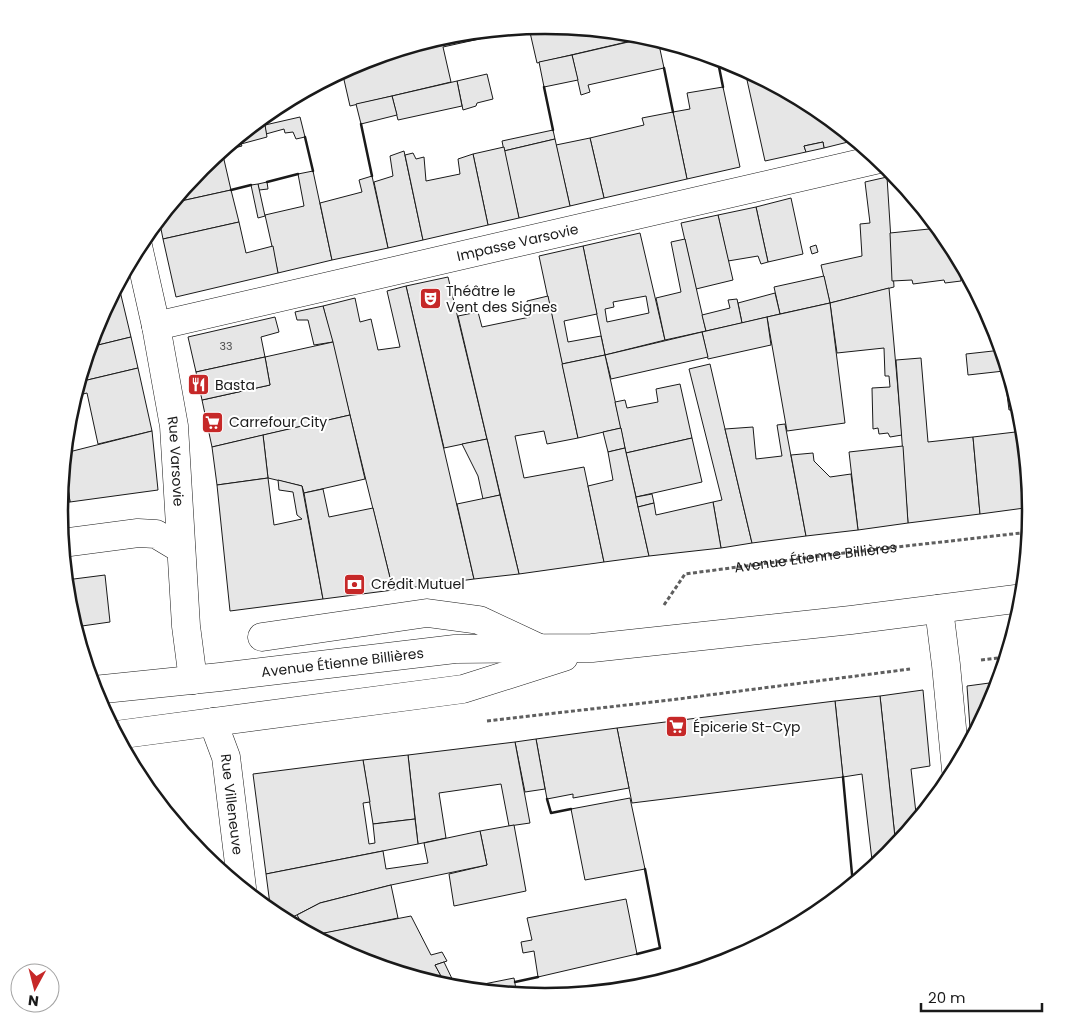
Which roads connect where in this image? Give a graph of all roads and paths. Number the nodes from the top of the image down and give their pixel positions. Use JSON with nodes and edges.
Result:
{"nodes":[{"id":1,"x":869,"y":160,"type":"edge"},
{"id":2,"x":141,"y":258,"type":"edge"},
{"id":3,"x":156,"y":326,"type":"junction"},
{"id":4,"x":1022,"y":533,"type":"edge"},
{"id":5,"x":69,"y":542,"type":"edge"},
{"id":6,"x":181,"y":549,"type":"junction"},
{"id":7,"x":1015,"y":599,"type":"edge"},
{"id":8,"x":939,"y":609,"type":"junction"},
{"id":9,"x":262,"y":637,"type":"dead end"},
{"id":10,"x":636,"y":644,"type":"junction"},
{"id":11,"x":592,"y":648,"type":"junction"},
{"id":12,"x":541,"y":649,"type":"junction"},
{"id":13,"x":1000,"y":658,"type":"edge"},
{"id":14,"x":946,"y":665,"type":"junction"},
{"id":15,"x":193,"y":680,"type":"junction"},
{"id":16,"x":102,"y":689,"type":"edge"},
{"id":17,"x":482,"y":721,"type":"dead end"},
{"id":18,"x":213,"y":722,"type":"junction"},
{"id":19,"x":123,"y":734,"type":"edge"},
{"id":20,"x":955,"y":757,"type":"edge"},
{"id":21,"x":241,"y":880,"type":"edge"}],
"edges":[{"from":1,"to":3,"type":"street","name":"Impasse Varsovie"},
{"from":2,"to":3,"type":"street","name":"Rue Varsovie"},
{"from":3,"to":6,"type":"street","name":"Rue Varsovie"},
{"from":4,"to":10,"type":"path","name":"Avenue Étienne Billières"},
{"from":5,"to":6,"type":"street"},
{"from":6,"to":15,"type":"street","name":"Rue Varsovie"},
{"from":7,"to":8,"type":"street","name":"Avenue Étienne Billières"},
{"from":8,"to":10,"type":"street","name":"Avenue Étienne Billières"},
{"from":8,"to":14,"type":"street"},
{"from":9,"to":12,"type":"street"},
{"from":10,"to":11,"type":"street","name":"Avenue Étienne Billières"},
{"from":11,"to":12,"type":"street","name":"Avenue Étienne Billières"},
{"from":11,"to":18,"type":"street","name":"Avenue Étienne Billières"},
{"from":12,"to":15,"type":"street","name":"Avenue Étienne Billières"},
{"from":13,"to":14,"type":"path"},
{"from":14,"to":17,"type":"path"},
{"from":14,"to":20,"type":"street"},
{"from":15,"to":16,"type":"street","name":"Avenue Étienne Billières"},
{"from":18,"to":19,"type":"street","name":"Avenue Étienne Billières"},
{"from":18,"to":21,"type":"street","name":"Rue Villeneuve"}]}
